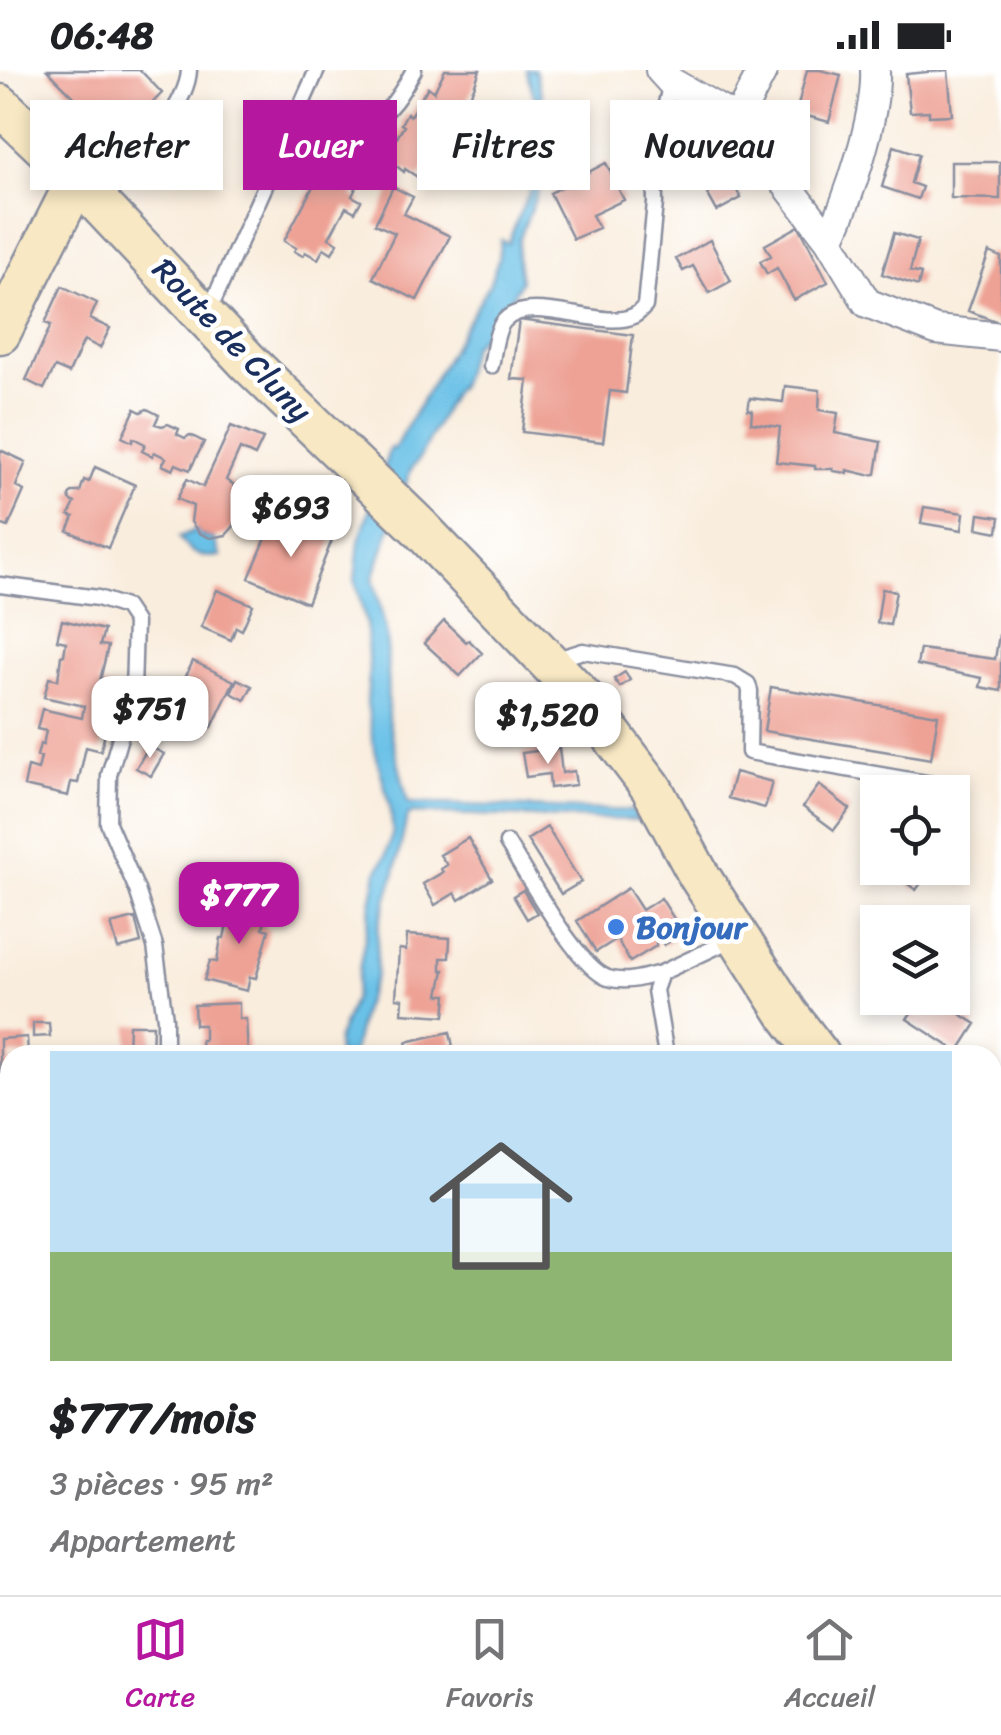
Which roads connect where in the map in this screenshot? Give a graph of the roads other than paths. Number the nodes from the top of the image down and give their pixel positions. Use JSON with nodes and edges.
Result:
{"nodes":[{"id":1,"x":188,"y":70,"type":"edge"},
{"id":2,"x":317,"y":70,"type":"edge"},
{"id":3,"x":414,"y":70,"type":"edge"},
{"id":4,"x":763,"y":70,"type":"edge"},
{"id":5,"x":875,"y":70,"type":"edge"},
{"id":6,"x":666,"y":76,"type":"edge"},
{"id":7,"x":303,"y":100,"type":"edge"},
{"id":8,"x":394,"y":100,"type":"edge"},
{"id":9,"x":705,"y":100,"type":"edge"},
{"id":10,"x":747,"y":100,"type":"edge"},
{"id":11,"x":0,"y":105,"type":"edge"},
{"id":12,"x":263,"y":190,"type":"edge"},
{"id":13,"x":790,"y":190,"type":"edge"},
{"id":14,"x":89,"y":192,"type":"junction"},
{"id":15,"x":828,"y":240,"type":"junction"},
{"id":16,"x":207,"y":316,"type":"junction"},
{"id":17,"x":0,"y":333,"type":"edge"},
{"id":18,"x":1001,"y":337,"type":"edge"},
{"id":19,"x":491,"y":366,"type":"dead end"},
{"id":20,"x":0,"y":585,"type":"edge"},
{"id":21,"x":549,"y":662,"type":"junction"},
{"id":22,"x":881,"y":775,"type":"edge"},
{"id":23,"x":507,"y":843,"type":"dead end"},
{"id":24,"x":738,"y":936,"type":"junction"},
{"id":25,"x":661,"y":972,"type":"junction"},
{"id":26,"x":166,"y":1045,"type":"edge"},
{"id":27,"x":664,"y":1045,"type":"edge"},
{"id":28,"x":811,"y":1045,"type":"edge"}],
"edges":[{"from":1,"to":14,"type":"lane"},
{"from":2,"to":7,"type":"lane"},
{"from":3,"to":8,"type":"lane"},
{"from":4,"to":10,"type":"street"},
{"from":5,"to":15,"type":"street"},
{"from":6,"to":9,"type":"street"},
{"from":6,"to":19,"type":"lane"},
{"from":11,"to":14,"type":"main road","name":"Route de Cluny"},
{"from":12,"to":16,"type":"lane"},
{"from":13,"to":15,"type":"street"},
{"from":14,"to":16,"type":"main road","name":"Route de Cluny"},
{"from":14,"to":17,"type":"main road"},
{"from":15,"to":18,"type":"street"},
{"from":16,"to":21,"type":"main road","name":"Route de Cluny"},
{"from":20,"to":26,"type":"lane"},
{"from":21,"to":22,"type":"lane"},
{"from":21,"to":24,"type":"main road","name":"Route de Cluny"},
{"from":23,"to":25,"type":"lane"},
{"from":24,"to":25,"type":"lane"},
{"from":24,"to":28,"type":"main road","name":"Route de Cluny"},
{"from":25,"to":27,"type":"lane"}]}
